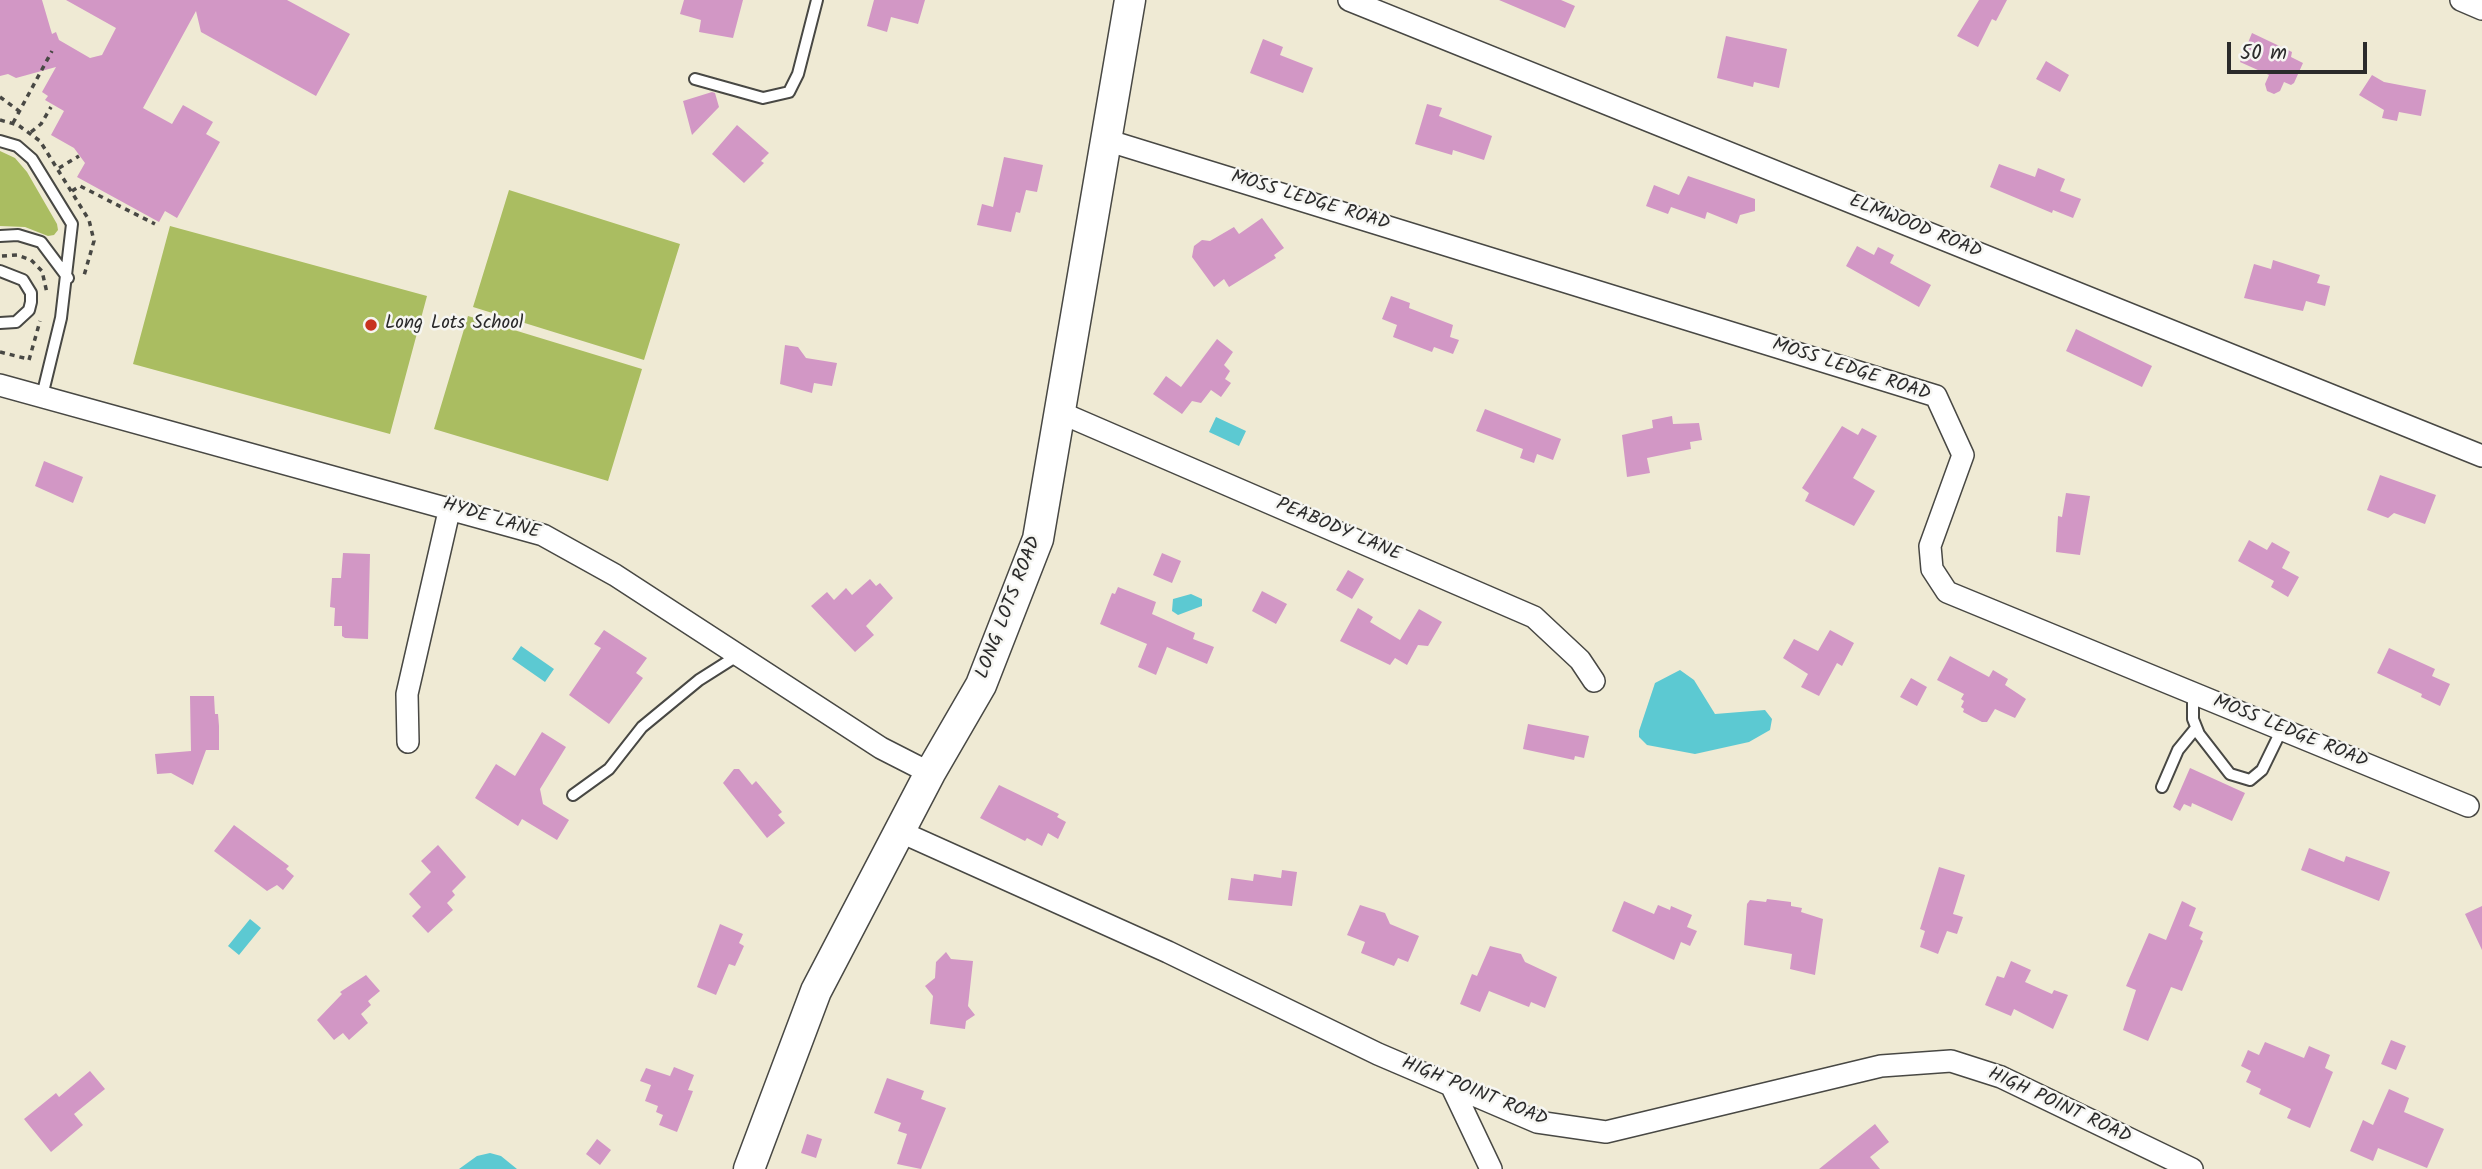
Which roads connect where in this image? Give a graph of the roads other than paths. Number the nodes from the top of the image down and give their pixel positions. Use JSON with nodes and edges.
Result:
{"nodes":[{"id":1,"x":817,"y":0,"type":"edge"},
{"id":2,"x":1349,"y":0,"type":"edge"},
{"id":3,"x":2461,"y":0,"type":"edge"},
{"id":4,"x":1124,"y":3,"type":"edge"},
{"id":5,"x":2482,"y":9,"type":"edge"},
{"id":6,"x":695,"y":79,"type":"dead end"},
{"id":7,"x":1106,"y":140,"type":"junction"},
{"id":8,"x":0,"y":141,"type":"edge"},
{"id":9,"x":0,"y":236,"type":"edge"},
{"id":10,"x":0,"y":271,"type":"edge"},
{"id":11,"x":68,"y":278,"type":"junction"},
{"id":12,"x":0,"y":323,"type":"edge"},
{"id":13,"x":0,"y":385,"type":"edge"},
{"id":14,"x":42,"y":396,"type":"junction"},
{"id":15,"x":1059,"y":412,"type":"junction"},
{"id":16,"x":2482,"y":456,"type":"edge"},
{"id":17,"x":450,"y":507,"type":"junction"},
{"id":18,"x":740,"y":654,"type":"junction"},
{"id":19,"x":1594,"y":681,"type":"dead end"},
{"id":20,"x":2193,"y":693,"type":"junction"},
{"id":21,"x":2196,"y":729,"type":"junction"},
{"id":22,"x":2282,"y":729,"type":"junction"},
{"id":23,"x":408,"y":742,"type":"dead end"},
{"id":24,"x":930,"y":773,"type":"junction"},
{"id":25,"x":2162,"y":787,"type":"dead end"},
{"id":26,"x":573,"y":795,"type":"dead end"},
{"id":27,"x":2468,"y":806,"type":"dead end"},
{"id":28,"x":901,"y":832,"type":"junction"},
{"id":29,"x":1451,"y":1085,"type":"junction"},
{"id":30,"x":749,"y":1169,"type":"edge"},
{"id":31,"x":1491,"y":1169,"type":"edge"},
{"id":32,"x":2192,"y":1169,"type":"edge"}],
"edges":[{"from":1,"to":6,"type":"lane"},
{"from":2,"to":16,"type":"street","name":"ELMWOOD ROAD"},
{"from":3,"to":5,"type":"street"},
{"from":4,"to":7,"type":"main road","name":"LONG LOTS ROAD"},
{"from":7,"to":15,"type":"main road","name":"LONG LOTS ROAD"},
{"from":7,"to":20,"type":"street","name":"MOSS LEDGE ROAD"},
{"from":8,"to":11,"type":"lane"},
{"from":9,"to":11,"type":"lane"},
{"from":10,"to":12,"type":"lane"},
{"from":11,"to":14,"type":"lane"},
{"from":13,"to":14,"type":"street","name":"HYDE LANE"},
{"from":14,"to":17,"type":"street","name":"HYDE LANE"},
{"from":15,"to":19,"type":"street","name":"PEABODY LANE"},
{"from":15,"to":24,"type":"main road","name":"LONG LOTS ROAD"},
{"from":17,"to":18,"type":"street","name":"HYDE LANE"},
{"from":17,"to":23,"type":"street"},
{"from":18,"to":24,"type":"street","name":"HYDE LANE"},
{"from":18,"to":26,"type":"lane"},
{"from":20,"to":21,"type":"lane"},
{"from":20,"to":22,"type":"street","name":"MOSS LEDGE ROAD"},
{"from":21,"to":22,"type":"lane"},
{"from":21,"to":25,"type":"lane"},
{"from":22,"to":27,"type":"street","name":"MOSS LEDGE ROAD"},
{"from":24,"to":28,"type":"main road","name":"LONG LOTS ROAD"},
{"from":28,"to":29,"type":"street","name":"HIGH POINT ROAD"},
{"from":28,"to":30,"type":"main road","name":"LONG LOTS ROAD"},
{"from":29,"to":31,"type":"street"},
{"from":29,"to":32,"type":"street","name":"HIGH POINT ROAD"}]}
